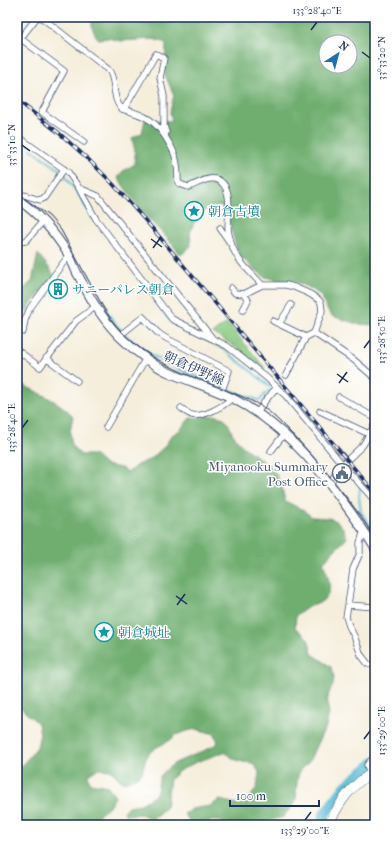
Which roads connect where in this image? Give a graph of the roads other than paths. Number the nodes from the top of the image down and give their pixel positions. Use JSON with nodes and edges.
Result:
{"nodes":[{"id":1,"x":37,"y":17,"type":"edge"},
{"id":2,"x":41,"y":17,"type":"edge"},
{"id":3,"x":18,"y":39,"type":"edge"},
{"id":4,"x":124,"y":109,"type":"junction"},
{"id":5,"x":17,"y":136,"type":"edge"},
{"id":6,"x":165,"y":136,"type":"junction"},
{"id":7,"x":84,"y":142,"type":"dead end"},
{"id":8,"x":64,"y":169,"type":"junction"},
{"id":9,"x":79,"y":188,"type":"junction"},
{"id":10,"x":18,"y":200,"type":"edge"},
{"id":11,"x":43,"y":221,"type":"junction"},
{"id":12,"x":220,"y":228,"type":"dead end"},
{"id":13,"x":17,"y":242,"type":"edge"},
{"id":14,"x":232,"y":246,"type":"junction"},
{"id":15,"x":69,"y":255,"type":"junction"},
{"id":16,"x":262,"y":285,"type":"junction"},
{"id":17,"x":231,"y":288,"type":"dead end"},
{"id":18,"x":244,"y":294,"type":"junction"},
{"id":19,"x":291,"y":305,"type":"dead end"},
{"id":20,"x":95,"y":307,"type":"junction"},
{"id":21,"x":243,"y":310,"type":"dead end"},
{"id":22,"x":273,"y":321,"type":"dead end"},
{"id":23,"x":279,"y":324,"type":"junction"},
{"id":24,"x":23,"y":332,"type":"dead end"},
{"id":25,"x":314,"y":333,"type":"junction"},
{"id":26,"x":119,"y":336,"type":"junction"},
{"id":27,"x":306,"y":337,"type":"junction"},
{"id":28,"x":214,"y":339,"type":"junction"},
{"id":29,"x":18,"y":350,"type":"edge"},
{"id":30,"x":46,"y":358,"type":"junction"},
{"id":31,"x":146,"y":358,"type":"junction"},
{"id":32,"x":286,"y":375,"type":"dead end"},
{"id":33,"x":375,"y":378,"type":"edge"},
{"id":34,"x":77,"y":381,"type":"dead end"},
{"id":35,"x":277,"y":387,"type":"junction"},
{"id":36,"x":221,"y":393,"type":"junction"},
{"id":37,"x":340,"y":396,"type":"dead end"},
{"id":38,"x":232,"y":398,"type":"junction"},
{"id":39,"x":181,"y":408,"type":"dead end"},
{"id":40,"x":320,"y":411,"type":"dead end"},
{"id":41,"x":256,"y":413,"type":"junction"},
{"id":42,"x":375,"y":418,"type":"edge"},
{"id":43,"x":375,"y":424,"type":"edge"},
{"id":44,"x":106,"y":428,"type":"dead end"},
{"id":45,"x":372,"y":433,"type":"edge"},
{"id":46,"x":284,"y":434,"type":"junction"},
{"id":47,"x":271,"y":451,"type":"dead end"},
{"id":48,"x":344,"y":463,"type":"junction"},
{"id":49,"x":330,"y":484,"type":"junction"},
{"id":50,"x":375,"y":501,"type":"edge"},
{"id":51,"x":364,"y":530,"type":"junction"},
{"id":52,"x":375,"y":548,"type":"edge"},
{"id":53,"x":348,"y":605,"type":"junction"},
{"id":54,"x":375,"y":607,"type":"edge"},
{"id":55,"x":375,"y":666,"type":"edge"},
{"id":56,"x":375,"y":752,"type":"edge"},
{"id":57,"x":370,"y":771,"type":"edge"},
{"id":58,"x":328,"y":825,"type":"edge"}],
"edges":[{"from":1,"to":3,"type":"street"},
{"from":2,"to":4,"type":"street"},
{"from":3,"to":7,"type":"street"},
{"from":4,"to":6,"type":"street"},
{"from":4,"to":6,"type":"street"},
{"from":5,"to":8,"type":"street"},
{"from":6,"to":14,"type":"street"},
{"from":8,"to":9,"type":"street"},
{"from":8,"to":10,"type":"street"},
{"from":9,"to":28,"type":"street"},
{"from":9,"to":28,"type":"street"},
{"from":10,"to":11,"type":"main road","name":"朝倉伊野線"},
{"from":11,"to":13,"type":"street"},
{"from":11,"to":15,"type":"main road","name":"朝倉伊野線"},
{"from":12,"to":14,"type":"street"},
{"from":14,"to":16,"type":"street"},
{"from":15,"to":20,"type":"main road","name":"朝倉伊野線"},
{"from":15,"to":24,"type":"street"},
{"from":16,"to":18,"type":"street"},
{"from":16,"to":25,"type":"street"},
{"from":17,"to":18,"type":"street"},
{"from":18,"to":21,"type":"street"},
{"from":19,"to":23,"type":"street"},
{"from":20,"to":26,"type":"main road","name":"朝倉伊野線"},
{"from":20,"to":30,"type":"street"},
{"from":22,"to":23,"type":"street"},
{"from":23,"to":27,"type":"street"},
{"from":25,"to":27,"type":"street"},
{"from":25,"to":33,"type":"street"},
{"from":26,"to":31,"type":"main road","name":"朝倉伊野線"},
{"from":26,"to":36,"type":"street"},
{"from":27,"to":32,"type":"street"},
{"from":28,"to":35,"type":"street"},
{"from":29,"to":30,"type":"street"},
{"from":30,"to":34,"type":"street"},
{"from":31,"to":36,"type":"main road","name":"朝倉伊野線"},
{"from":31,"to":44,"type":"street"},
{"from":35,"to":41,"type":"street"},
{"from":35,"to":48,"type":"street"},
{"from":36,"to":38,"type":"main road","name":"朝倉伊野線"},
{"from":37,"to":42,"type":"street"},
{"from":38,"to":39,"type":"street"},
{"from":38,"to":41,"type":"main road","name":"朝倉伊野線"},
{"from":40,"to":45,"type":"street"},
{"from":41,"to":46,"type":"main road","name":"朝倉伊野線"},
{"from":43,"to":45,"type":"street"},
{"from":45,"to":48,"type":"street"},
{"from":46,"to":47,"type":"street"},
{"from":46,"to":49,"type":"main road","name":"朝倉伊野線"},
{"from":48,"to":49,"type":"street"},
{"from":48,"to":50,"type":"street"},
{"from":49,"to":51,"type":"main road","name":"朝倉伊野線"},
{"from":51,"to":52,"type":"main road","name":"朝倉伊野線"},
{"from":51,"to":53,"type":"street"},
{"from":53,"to":54,"type":"street"},
{"from":53,"to":55,"type":"street"},
{"from":56,"to":57,"type":"street"},
{"from":57,"to":58,"type":"main road"}]}
